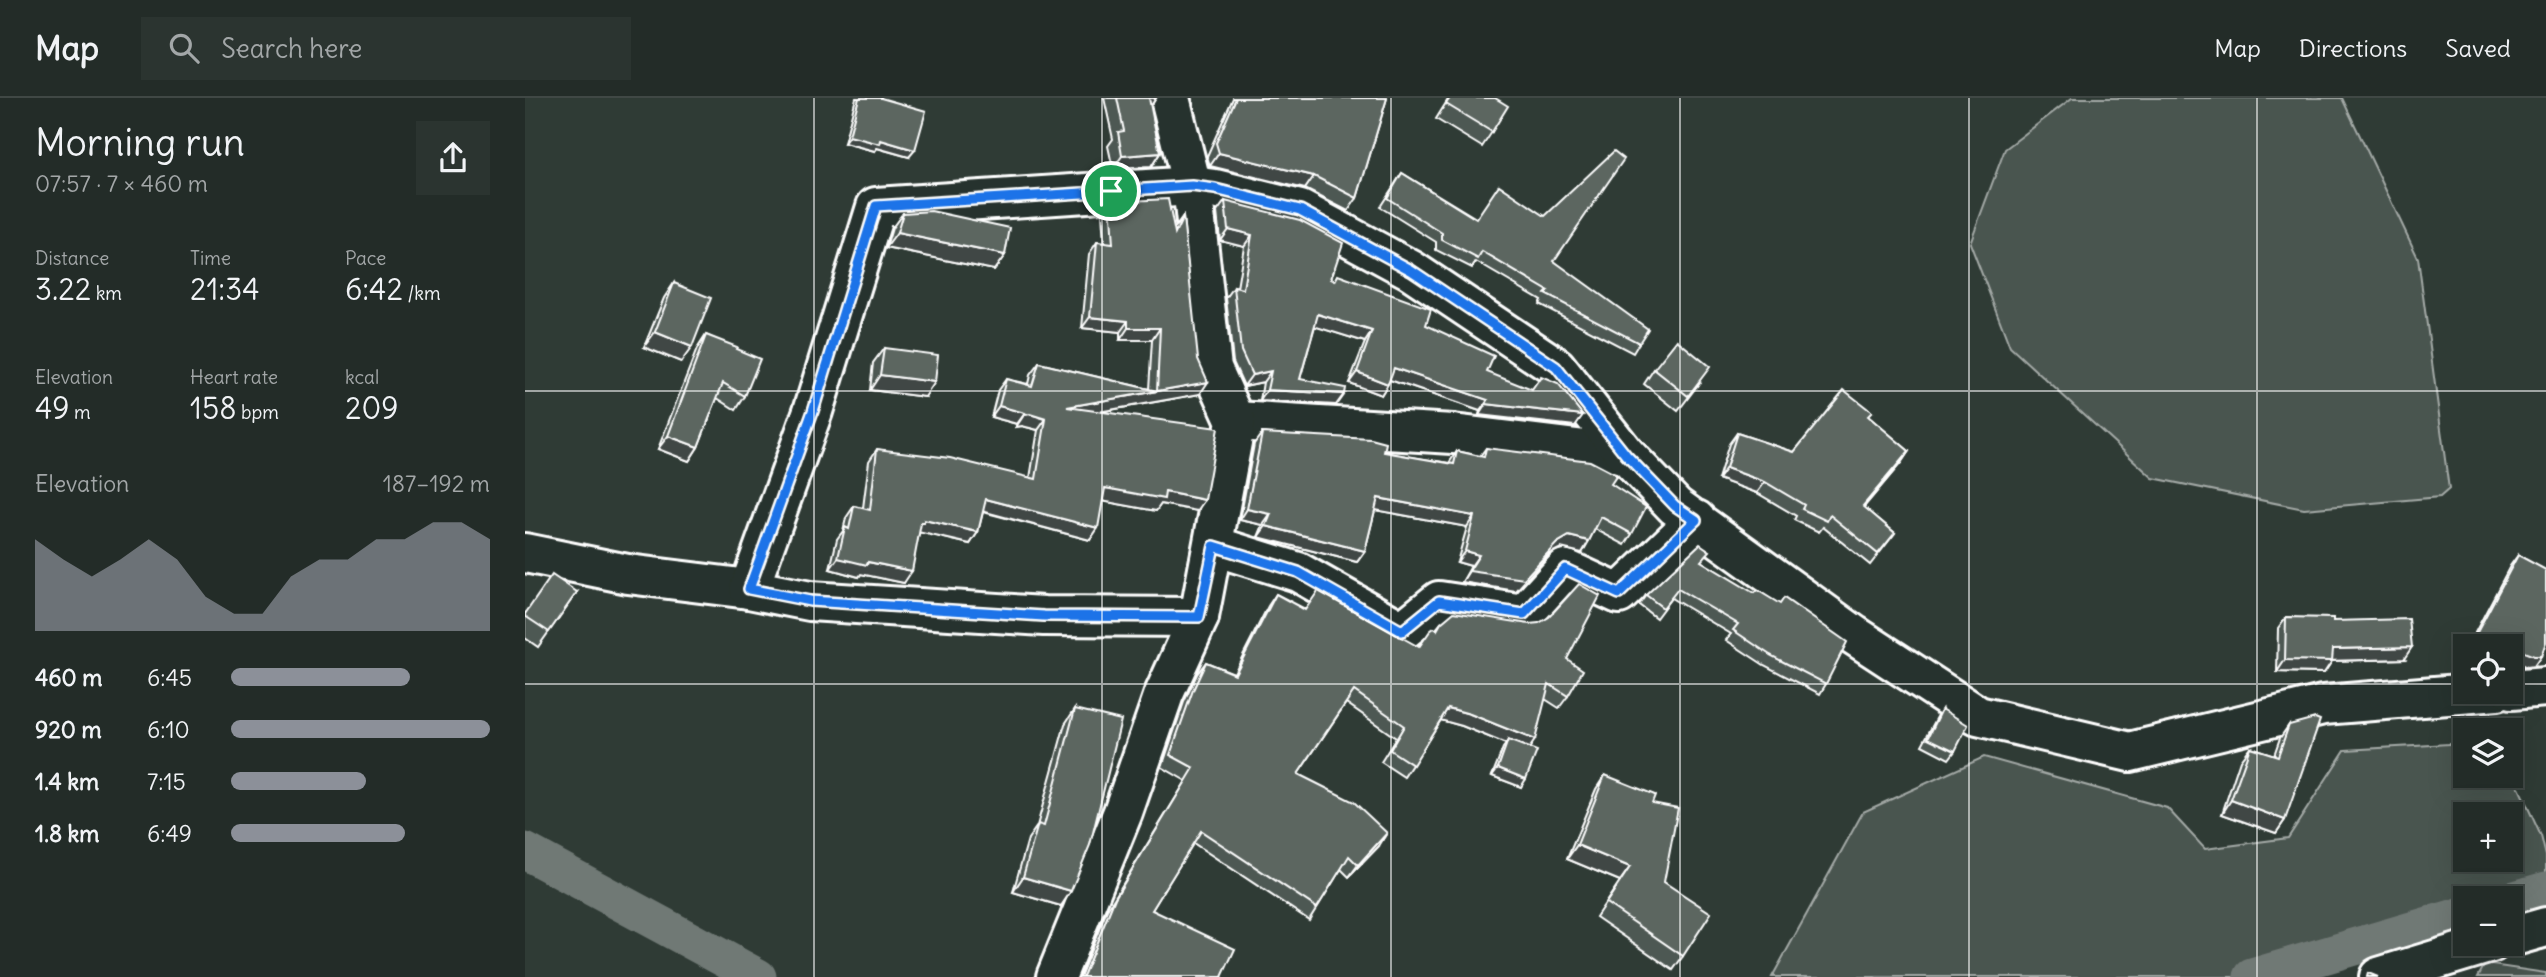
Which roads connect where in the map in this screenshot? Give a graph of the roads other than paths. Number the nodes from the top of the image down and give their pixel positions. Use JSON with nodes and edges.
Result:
{"nodes":[{"id":1,"x":1170,"y":98,"type":"edge"},
{"id":2,"x":1192,"y":186,"type":"junction"},
{"id":3,"x":1236,"y":421,"type":"junction"},
{"id":4,"x":1626,"y":455,"type":"junction"},
{"id":5,"x":1696,"y":520,"type":"junction"},
{"id":6,"x":1214,"y":546,"type":"junction"},
{"id":7,"x":525,"y":553,"type":"edge"},
{"id":8,"x":749,"y":589,"type":"junction"},
{"id":9,"x":1199,"y":617,"type":"junction"},
{"id":10,"x":2546,"y":687,"type":"edge"},
{"id":11,"x":2523,"y":689,"type":"edge"},
{"id":12,"x":2453,"y":695,"type":"edge"},
{"id":13,"x":2546,"y":927,"type":"edge"},
{"id":14,"x":2523,"y":934,"type":"edge"},
{"id":15,"x":2453,"y":955,"type":"edge"},
{"id":16,"x":1056,"y":977,"type":"edge"},
{"id":17,"x":2379,"y":977,"type":"edge"}],
"edges":[{"from":1,"to":2,"type":"street"},
{"from":2,"to":3,"type":"street"},
{"from":2,"to":4,"type":"street"},
{"from":2,"to":8,"type":"street"},
{"from":3,"to":4,"type":"street"},
{"from":3,"to":6,"type":"street"},
{"from":4,"to":5,"type":"street"},
{"from":5,"to":6,"type":"street"},
{"from":5,"to":12,"type":"street"},
{"from":6,"to":9,"type":"street"},
{"from":7,"to":8,"type":"street"},
{"from":8,"to":9,"type":"street"},
{"from":9,"to":16,"type":"street"},
{"from":10,"to":11,"type":"street"},
{"from":13,"to":14,"type":"street"},
{"from":15,"to":17,"type":"street"}]}
